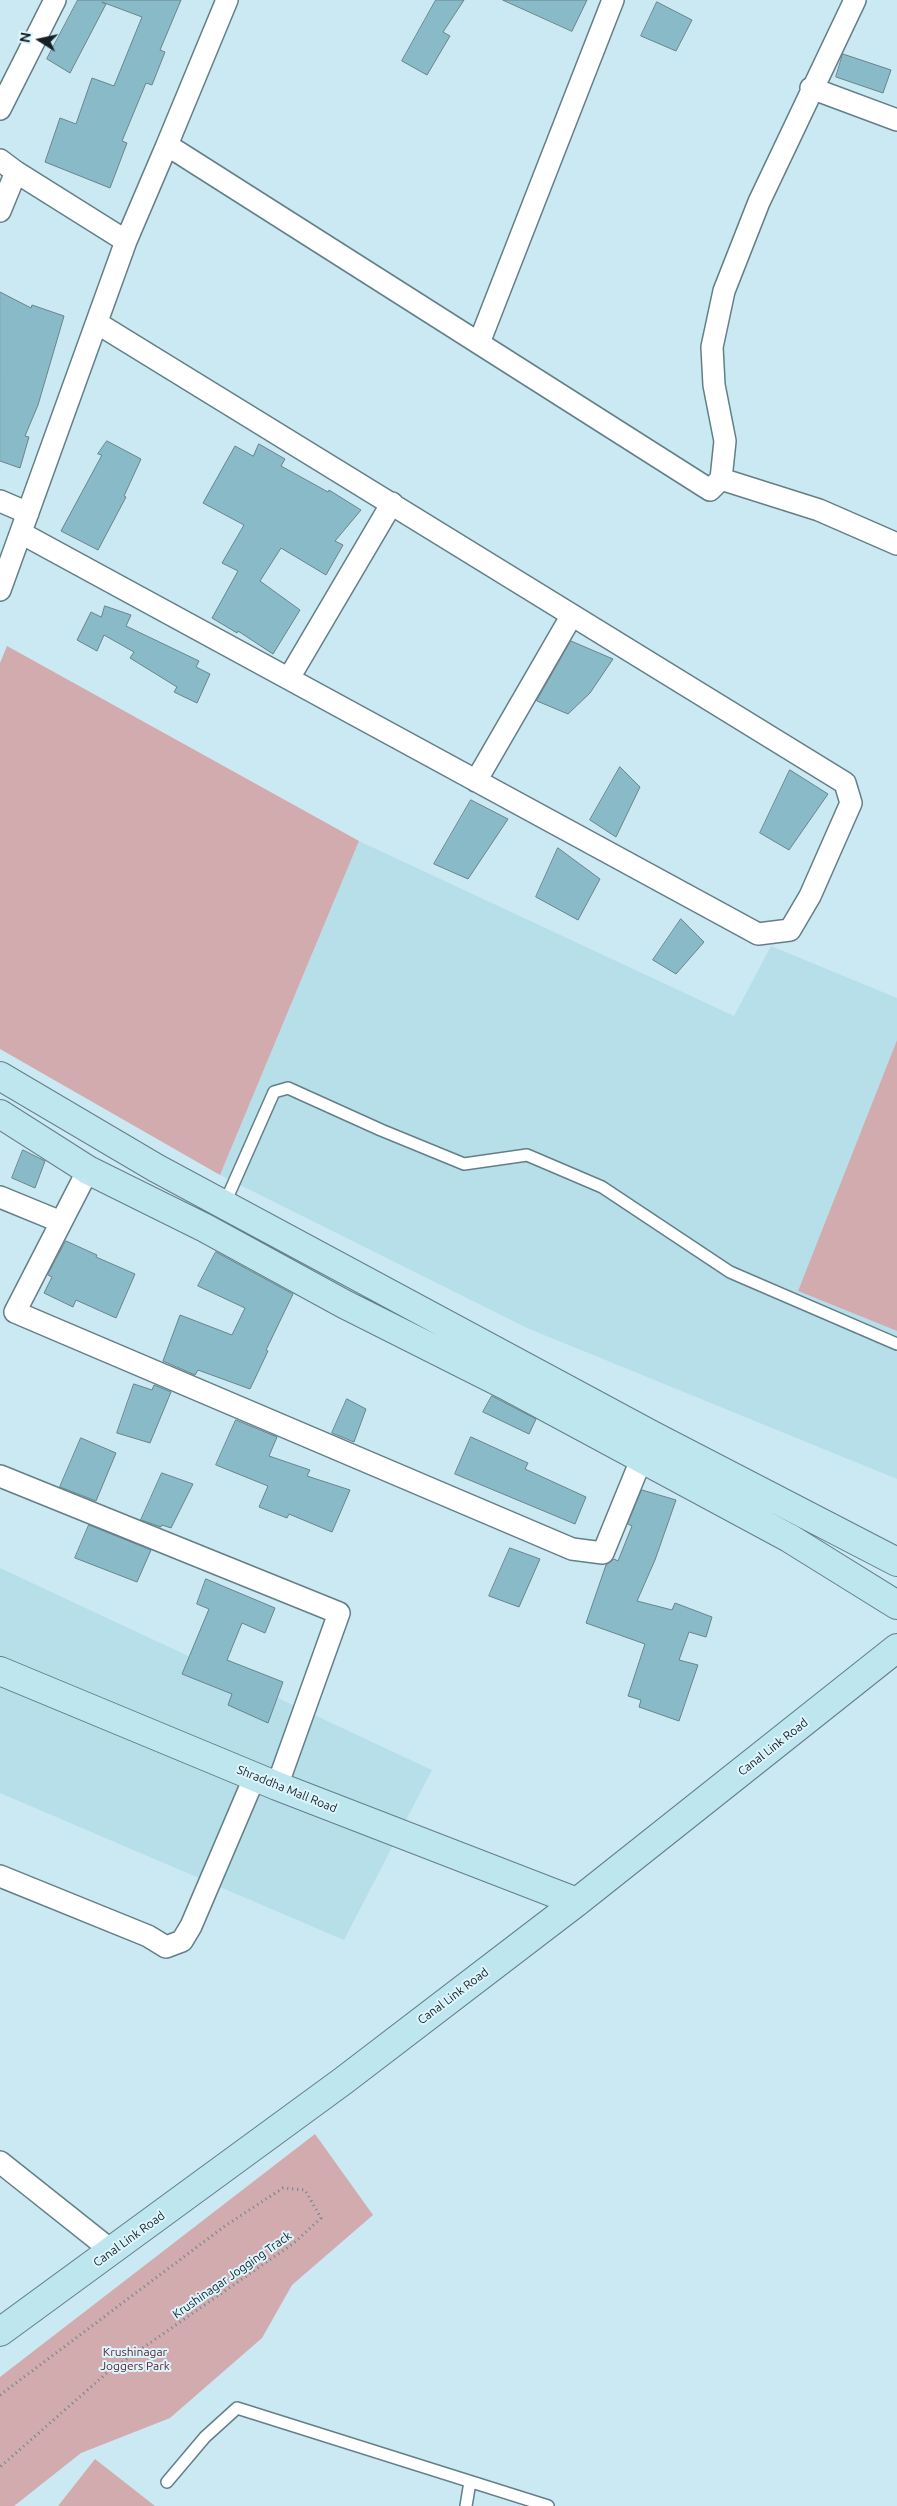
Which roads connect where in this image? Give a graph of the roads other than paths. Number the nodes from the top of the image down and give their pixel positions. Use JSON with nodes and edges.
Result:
{"nodes":[{"id":1,"x":55,"y":0,"type":"edge"},
{"id":2,"x":227,"y":0,"type":"edge"},
{"id":3,"x":613,"y":0,"type":"edge"},
{"id":4,"x":855,"y":0,"type":"edge"},
{"id":5,"x":811,"y":88,"type":"junction"},
{"id":6,"x":0,"y":110,"type":"edge"},
{"id":7,"x":897,"y":120,"type":"edge"},
{"id":8,"x":168,"y":145,"type":"junction"},
{"id":9,"x":8,"y":166,"type":"edge"},
{"id":10,"x":0,"y":211,"type":"edge"},
{"id":11,"x":126,"y":241,"type":"junction"},
{"id":12,"x":96,"y":322,"type":"junction"},
{"id":13,"x":480,"y":343,"type":"junction"},
{"id":14,"x":721,"y":479,"type":"junction"},
{"id":15,"x":0,"y":501,"type":"edge"},
{"id":16,"x":392,"y":504,"type":"junction"},
{"id":17,"x":24,"y":523,"type":"junction"},
{"id":18,"x":897,"y":544,"type":"edge"},
{"id":19,"x":0,"y":590,"type":"edge"},
{"id":20,"x":572,"y":616,"type":"junction"},
{"id":21,"x":289,"y":678,"type":"junction"},
{"id":22,"x":476,"y":782,"type":"junction"},
{"id":23,"x":0,"y":1076,"type":"edge"},
{"id":24,"x":0,"y":1114,"type":"edge"},
{"id":25,"x":88,"y":1170,"type":"junction"},
{"id":26,"x":0,"y":1197,"type":"edge"},
{"id":27,"x":224,"y":1205,"type":"junction"},
{"id":28,"x":61,"y":1222,"type":"junction"},
{"id":29,"x":897,"y":1344,"type":"edge"},
{"id":30,"x":641,"y":1460,"type":"junction"},
{"id":31,"x":0,"y":1476,"type":"edge"},
{"id":32,"x":897,"y":1562,"type":"edge"},
{"id":33,"x":897,"y":1605,"type":"edge"},
{"id":34,"x":897,"y":1648,"type":"edge"},
{"id":35,"x":0,"y":1671,"type":"edge"},
{"id":36,"x":266,"y":1781,"type":"junction"},
{"id":37,"x":0,"y":1876,"type":"edge"},
{"id":38,"x":577,"y":1902,"type":"junction"},
{"id":39,"x":0,"y":2162,"type":"edge"},
{"id":40,"x":112,"y":2251,"type":"junction"},
{"id":41,"x":0,"y":2332,"type":"edge"},
{"id":42,"x":167,"y":2482,"type":"dead end"},
{"id":43,"x":470,"y":2482,"type":"junction"},
{"id":44,"x":466,"y":2506,"type":"edge"},
{"id":45,"x":548,"y":2506,"type":"edge"}],
"edges":[{"from":1,"to":6,"type":"street"},
{"from":2,"to":8,"type":"street"},
{"from":3,"to":13,"type":"street"},
{"from":4,"to":5,"type":"street"},
{"from":5,"to":7,"type":"street"},
{"from":5,"to":14,"type":"street"},
{"from":8,"to":11,"type":"street"},
{"from":8,"to":13,"type":"street"},
{"from":9,"to":10,"type":"street"},
{"from":9,"to":11,"type":"street"},
{"from":11,"to":12,"type":"street"},
{"from":12,"to":16,"type":"street"},
{"from":12,"to":17,"type":"street"},
{"from":13,"to":14,"type":"street"},
{"from":14,"to":18,"type":"street"},
{"from":15,"to":17,"type":"street"},
{"from":16,"to":20,"type":"street"},
{"from":16,"to":21,"type":"street"},
{"from":17,"to":19,"type":"street"},
{"from":17,"to":21,"type":"street"},
{"from":20,"to":22,"type":"street"},
{"from":20,"to":22,"type":"street"},
{"from":21,"to":22,"type":"street"},
{"from":23,"to":27,"type":"street"},
{"from":24,"to":25,"type":"street"},
{"from":25,"to":28,"type":"street"},
{"from":25,"to":30,"type":"street"},
{"from":26,"to":28,"type":"street"},
{"from":27,"to":29,"type":"lane"},
{"from":27,"to":32,"type":"street"},
{"from":28,"to":30,"type":"street"},
{"from":30,"to":33,"type":"street"},
{"from":31,"to":36,"type":"street"},
{"from":34,"to":38,"type":"street","name":"Canal Link Road"},
{"from":35,"to":36,"type":"street","name":"Shraddha Mall Road"},
{"from":36,"to":37,"type":"street"},
{"from":36,"to":38,"type":"street","name":"Shraddha Mall Road"},
{"from":38,"to":40,"type":"street","name":"Canal Link Road"},
{"from":39,"to":40,"type":"street"},
{"from":40,"to":41,"type":"street","name":"Canal Link Road"},
{"from":42,"to":43,"type":"lane"},
{"from":43,"to":44,"type":"lane"},
{"from":43,"to":45,"type":"lane"}]}
